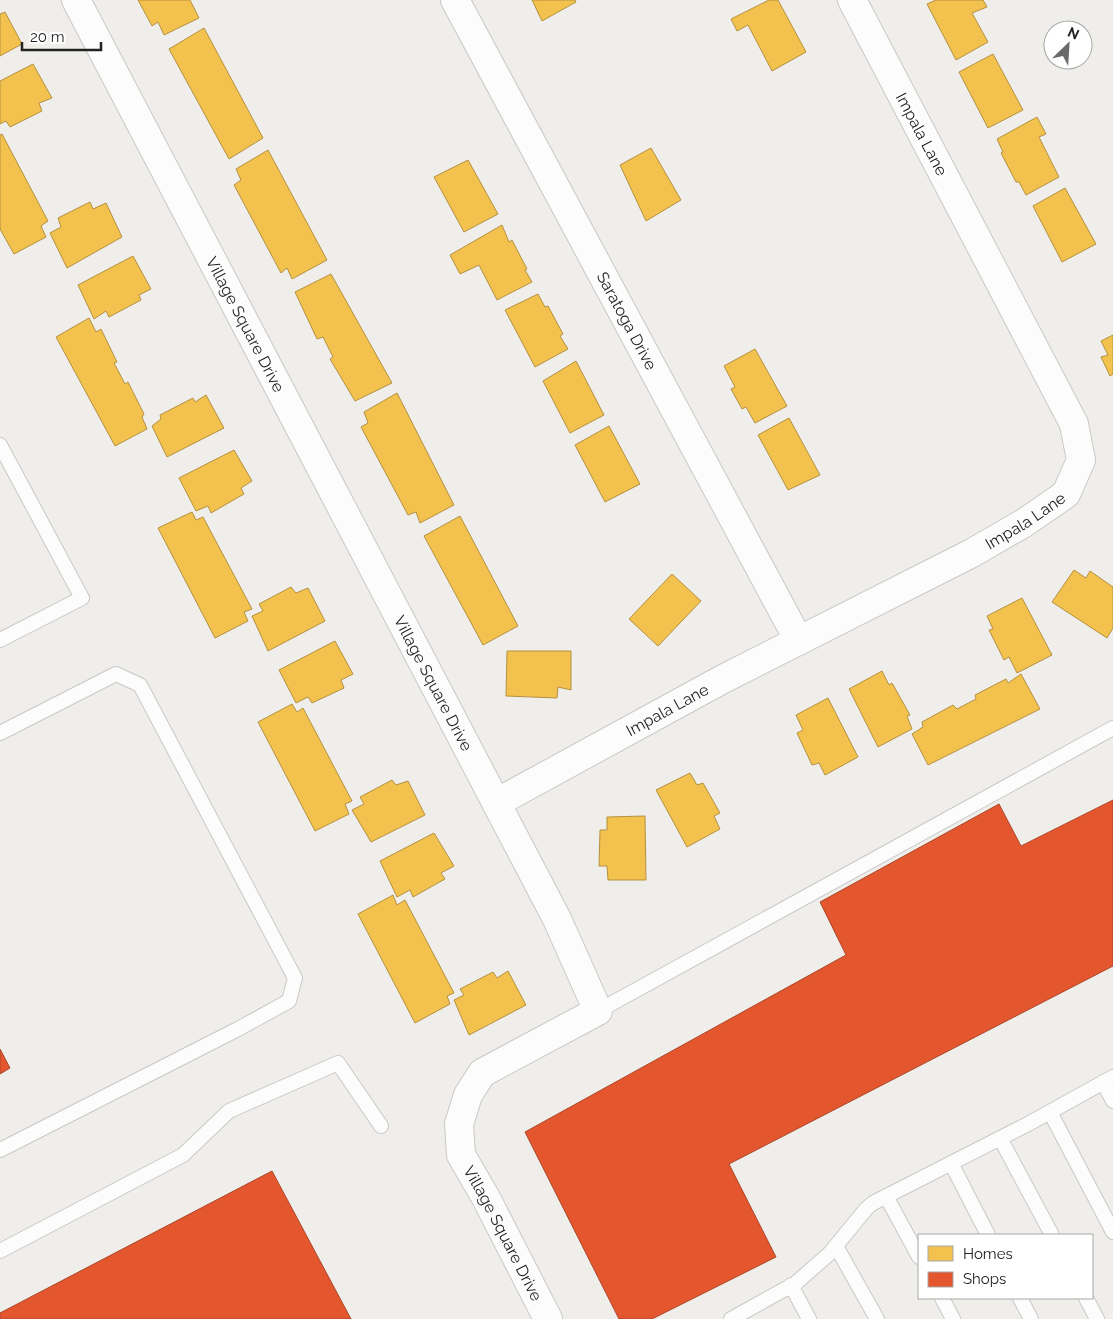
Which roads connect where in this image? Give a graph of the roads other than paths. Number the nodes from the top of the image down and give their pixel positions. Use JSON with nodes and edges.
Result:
{"nodes":[{"id":1,"x":76,"y":0,"type":"edge"},
{"id":2,"x":455,"y":0,"type":"edge"},
{"id":3,"x":852,"y":0,"type":"edge"},
{"id":4,"x":0,"y":445,"type":"edge"},
{"id":5,"x":0,"y":640,"type":"edge"},
{"id":6,"x":798,"y":641,"type":"junction"},
{"id":7,"x":1113,"y":728,"type":"edge"},
{"id":8,"x":0,"y":733,"type":"edge"},
{"id":9,"x":496,"y":803,"type":"junction"},
{"id":10,"x":598,"y":1012,"type":"junction"},
{"id":11,"x":1108,"y":1080,"type":"edge"},
{"id":12,"x":1113,"y":1101,"type":"edge"},
{"id":13,"x":1050,"y":1112,"type":"junction"},
{"id":14,"x":381,"y":1126,"type":"dead end"},
{"id":15,"x":1000,"y":1138,"type":"junction"},
{"id":16,"x":0,"y":1150,"type":"edge"},
{"id":17,"x":951,"y":1163,"type":"junction"},
{"id":18,"x":886,"y":1196,"type":"junction"},
{"id":19,"x":1113,"y":1232,"type":"edge"},
{"id":20,"x":987,"y":1234,"type":"edge"},
{"id":21,"x":1051,"y":1234,"type":"edge"},
{"id":22,"x":836,"y":1246,"type":"junction"},
{"id":23,"x":0,"y":1251,"type":"edge"},
{"id":24,"x":918,"y":1255,"type":"edge"},
{"id":25,"x":791,"y":1285,"type":"junction"},
{"id":26,"x":943,"y":1299,"type":"edge"},
{"id":27,"x":1021,"y":1299,"type":"edge"},
{"id":28,"x":1087,"y":1299,"type":"edge"},
{"id":29,"x":738,"y":1317,"type":"edge"},
{"id":30,"x":548,"y":1319,"type":"edge"},
{"id":31,"x":809,"y":1319,"type":"edge"},
{"id":32,"x":877,"y":1319,"type":"edge"},
{"id":33,"x":953,"y":1319,"type":"edge"},
{"id":34,"x":1031,"y":1319,"type":"edge"},
{"id":35,"x":1097,"y":1319,"type":"edge"}],
"edges":[{"from":1,"to":9,"type":"street","name":"Village Square Drive"},
{"from":2,"to":6,"type":"street","name":"Saratoga Drive"},
{"from":3,"to":6,"type":"street","name":"Impala Lane"},
{"from":4,"to":5,"type":"lane"},
{"from":6,"to":9,"type":"street","name":"Impala Lane"},
{"from":7,"to":10,"type":"lane"},
{"from":8,"to":16,"type":"lane"},
{"from":9,"to":10,"type":"street","name":"Village Square Drive"},
{"from":10,"to":30,"type":"street","name":"Village Square Drive"},
{"from":11,"to":12,"type":"lane"},
{"from":11,"to":13,"type":"lane"},
{"from":13,"to":15,"type":"lane"},
{"from":13,"to":19,"type":"lane"},
{"from":14,"to":23,"type":"lane"},
{"from":15,"to":17,"type":"lane"},
{"from":15,"to":21,"type":"lane"},
{"from":17,"to":18,"type":"lane"},
{"from":17,"to":20,"type":"lane"},
{"from":18,"to":22,"type":"lane"},
{"from":18,"to":24,"type":"lane"},
{"from":22,"to":25,"type":"lane"},
{"from":22,"to":32,"type":"lane"},
{"from":25,"to":29,"type":"lane"},
{"from":25,"to":31,"type":"lane"},
{"from":26,"to":33,"type":"lane"},
{"from":27,"to":34,"type":"lane"},
{"from":28,"to":35,"type":"lane"}]}
